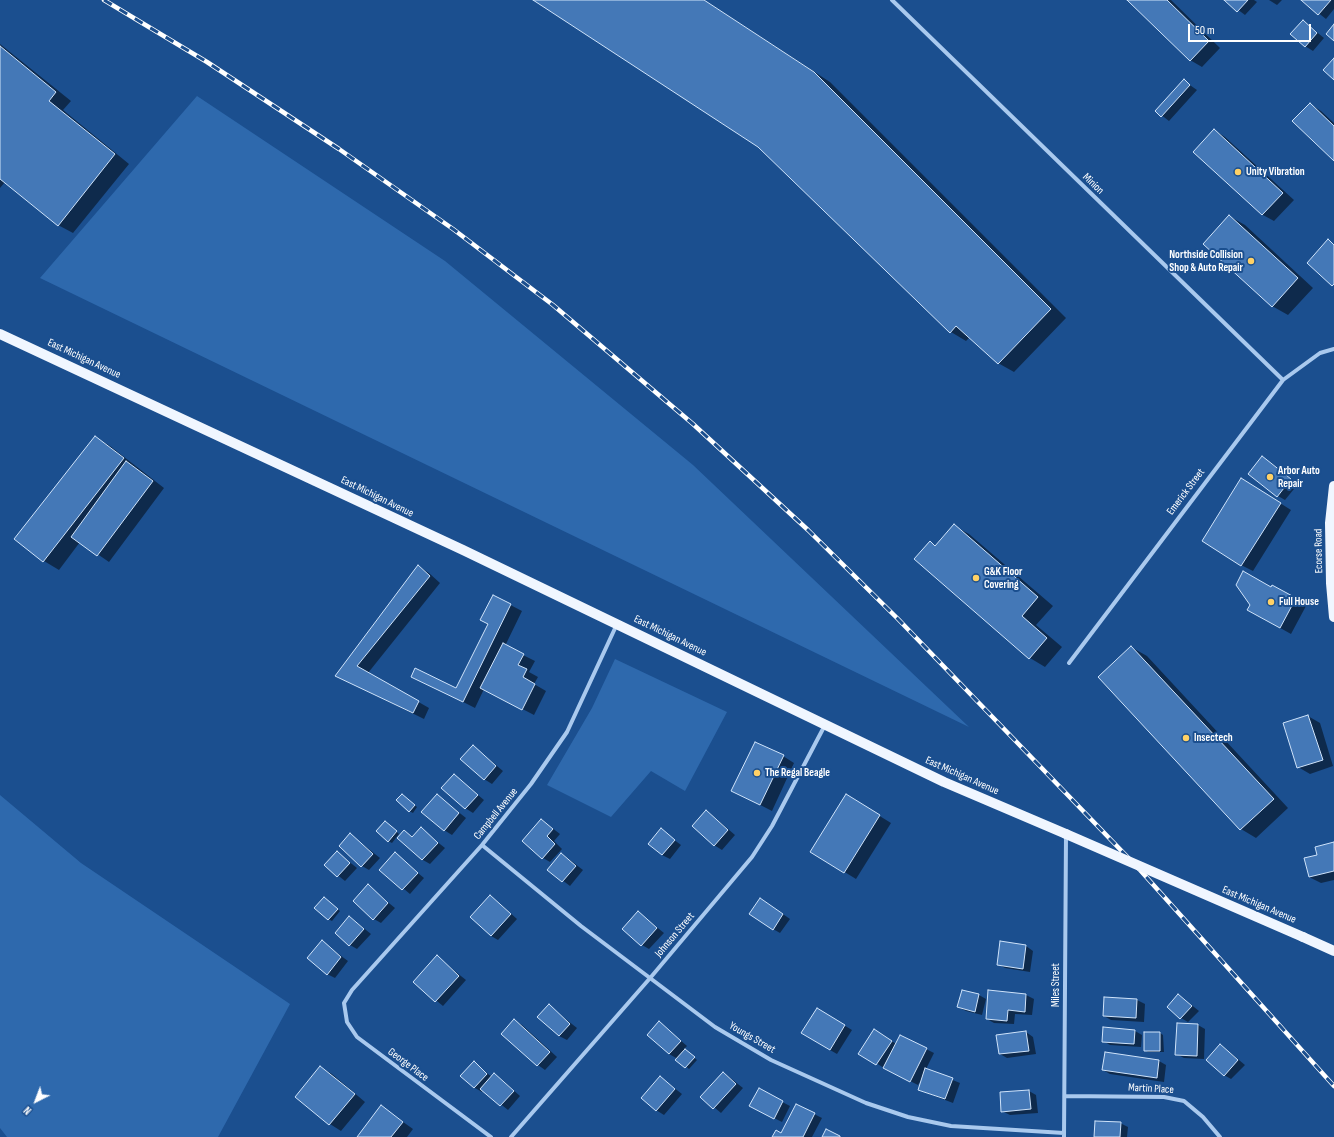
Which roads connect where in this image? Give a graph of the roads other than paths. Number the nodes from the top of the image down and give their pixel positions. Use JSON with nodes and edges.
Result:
{"nodes":[{"id":1,"x":892,"y":0,"type":"edge"},
{"id":2,"x":0,"y":334,"type":"edge"},
{"id":3,"x":1334,"y":349,"type":"edge"},
{"id":4,"x":1283,"y":380,"type":"junction"},
{"id":5,"x":1334,"y":486,"type":"edge"},
{"id":6,"x":1334,"y":617,"type":"edge"},
{"id":7,"x":617,"y":624,"type":"junction"},
{"id":8,"x":1069,"y":663,"type":"dead end"},
{"id":9,"x":825,"y":725,"type":"junction"},
{"id":10,"x":1066,"y":834,"type":"junction"},
{"id":11,"x":482,"y":845,"type":"junction"},
{"id":12,"x":1334,"y":951,"type":"edge"},
{"id":13,"x":651,"y":977,"type":"junction"},
{"id":14,"x":352,"y":990,"type":"joint"},
{"id":15,"x":1065,"y":1096,"type":"junction"},
{"id":16,"x":1064,"y":1135,"type":"edge"},
{"id":17,"x":491,"y":1137,"type":"edge"},
{"id":18,"x":511,"y":1137,"type":"edge"},
{"id":19,"x":1220,"y":1137,"type":"edge"}],
"edges":[{"from":1,"to":4,"type":"street","name":"Minion"},
{"from":2,"to":7,"type":"main road","name":"East Michigan Avenue"},
{"from":3,"to":4,"type":"street","name":"Emerick Street"},
{"from":4,"to":8,"type":"street","name":"Emerick Street"},
{"from":5,"to":6,"type":"main road","name":"Ecorse Road"},
{"from":7,"to":9,"type":"main road","name":"East Michigan Avenue"},
{"from":7,"to":11,"type":"street","name":"Campbell Avenue"},
{"from":9,"to":10,"type":"main road","name":"East Michigan Avenue"},
{"from":9,"to":13,"type":"street","name":"Johnson Street"},
{"from":10,"to":12,"type":"main road","name":"East Michigan Avenue","bridge":true},
{"from":10,"to":15,"type":"street","name":"Miles Street"},
{"from":11,"to":13,"type":"street","name":"Youngs Street"},
{"from":11,"to":14,"type":"street","name":"Campbell Avenue"},
{"from":13,"to":16,"type":"street","name":"Youngs Street"},
{"from":13,"to":18,"type":"street","name":"Johnson Street"},
{"from":14,"to":17,"type":"street","name":"George Place"},
{"from":15,"to":16,"type":"street","name":"Miles Street"},
{"from":15,"to":19,"type":"street","name":"Martin Place"}]}
